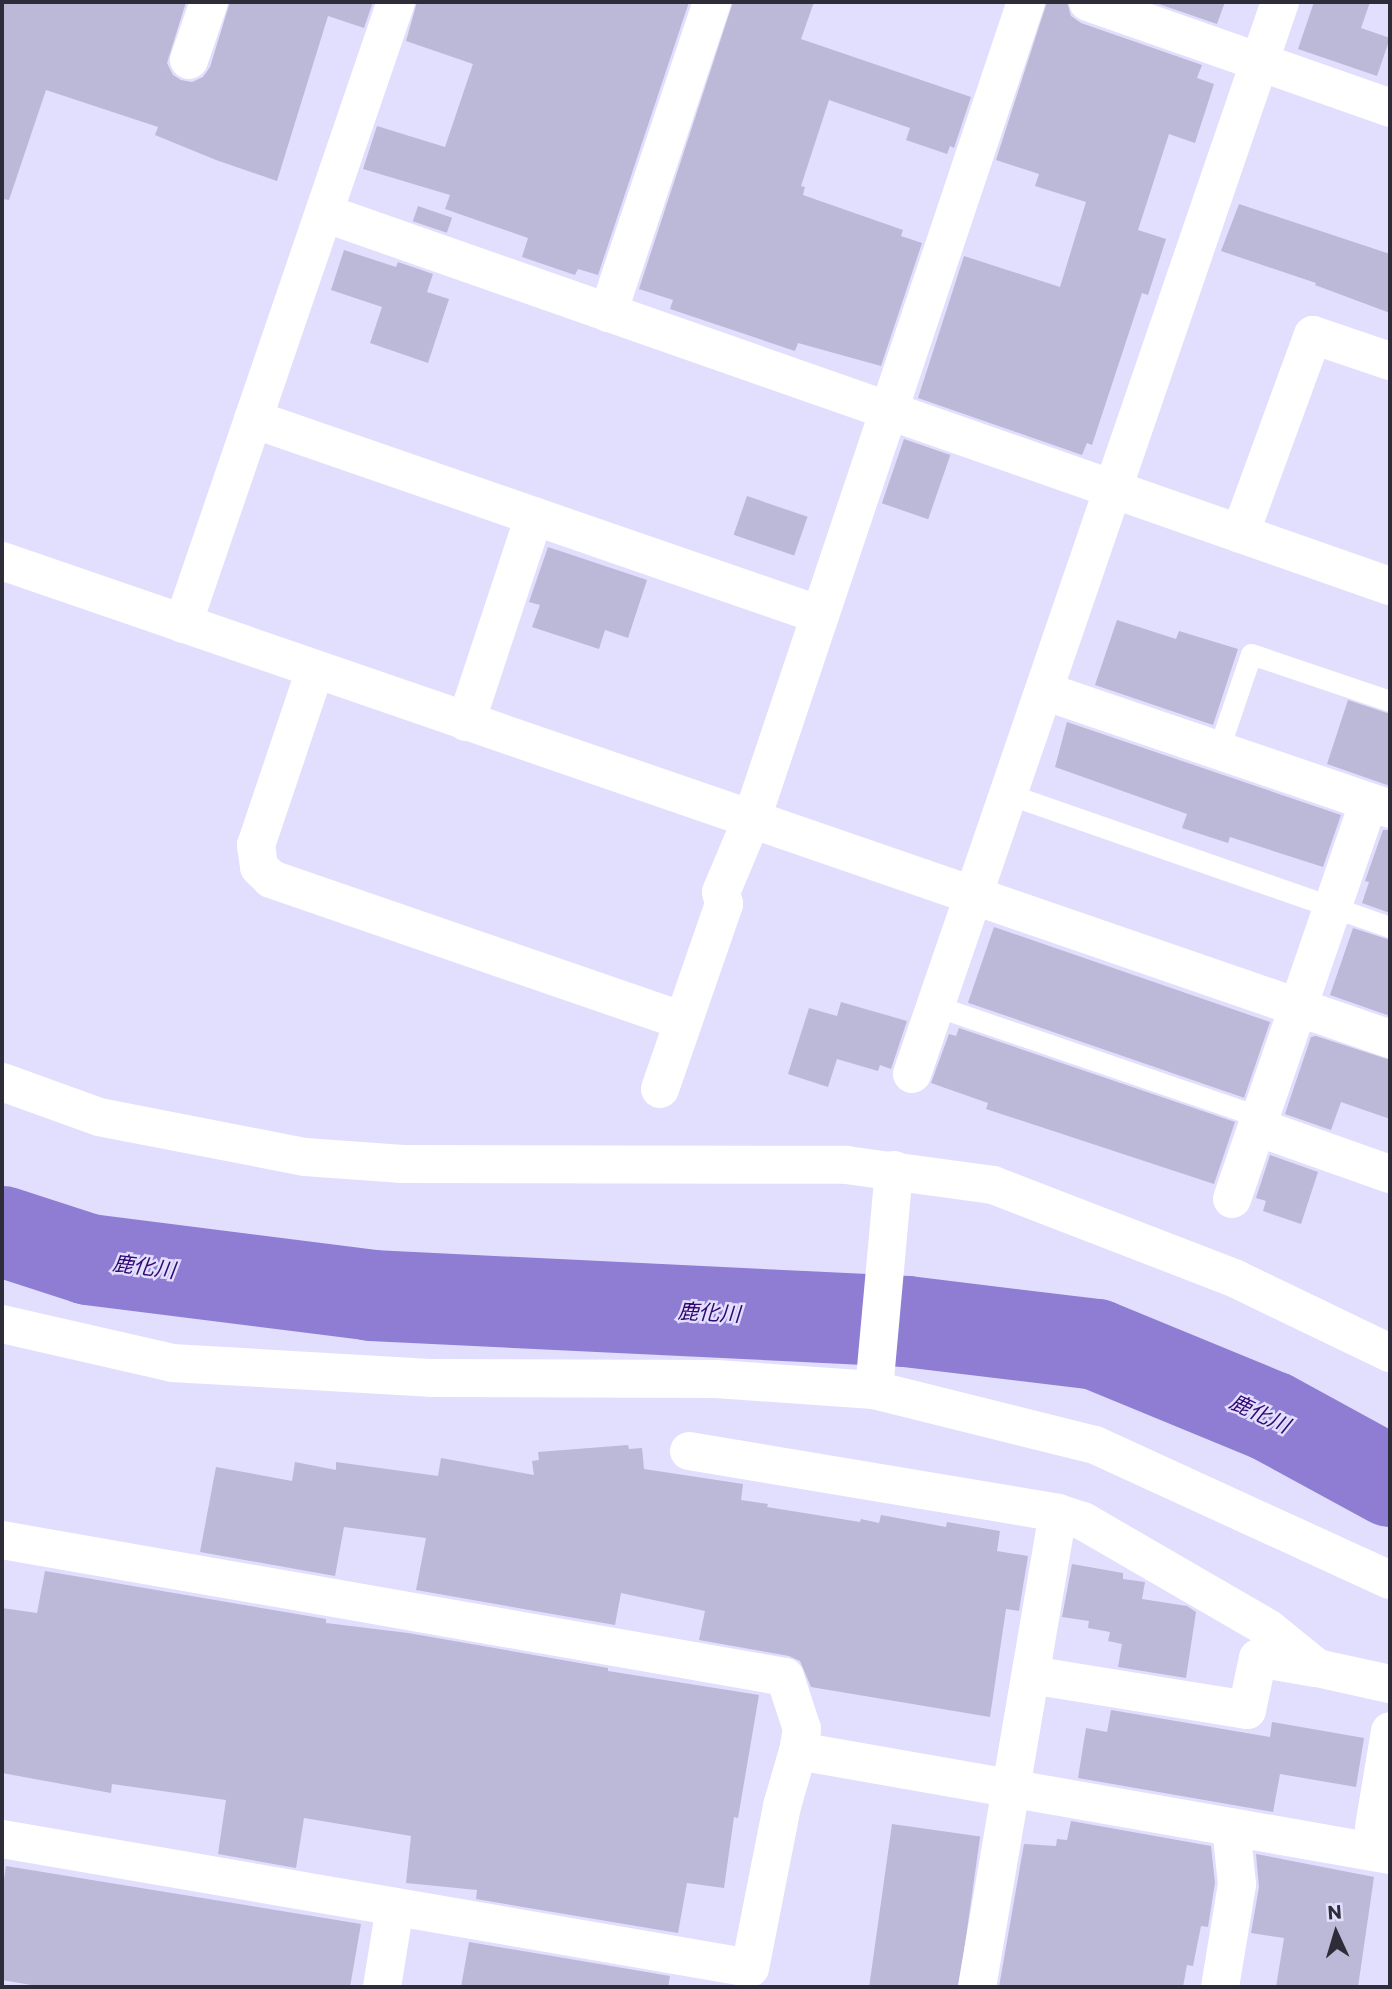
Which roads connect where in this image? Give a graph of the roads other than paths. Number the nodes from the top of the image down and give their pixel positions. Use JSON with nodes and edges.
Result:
{"nodes":[{"id":1,"x":209,"y":2,"type":"edge"},
{"id":2,"x":396,"y":2,"type":"edge"},
{"id":3,"x":712,"y":2,"type":"edge"},
{"id":4,"x":1026,"y":2,"type":"edge"},
{"id":5,"x":1088,"y":2,"type":"edge"},
{"id":6,"x":1280,"y":2,"type":"edge"},
{"id":7,"x":189,"y":60,"type":"dead end"},
{"id":8,"x":1259,"y":63,"type":"junction"},
{"id":9,"x":1390,"y":108,"type":"edge"},
{"id":10,"x":324,"y":214,"type":"junction"},
{"id":11,"x":608,"y":313,"type":"junction"},
{"id":12,"x":1390,"y":361,"type":"edge"},
{"id":13,"x":890,"y":412,"type":"junction"},
{"id":14,"x":253,"y":419,"type":"junction"},
{"id":15,"x":1112,"y":490,"type":"junction"},
{"id":16,"x":534,"y":516,"type":"junction"},
{"id":17,"x":1240,"y":534,"type":"junction"},
{"id":18,"x":2,"y":561,"type":"edge"},
{"id":19,"x":1390,"y":586,"type":"edge"},
{"id":20,"x":820,"y":615,"type":"junction"},
{"id":21,"x":183,"y":624,"type":"junction"},
{"id":22,"x":314,"y":670,"type":"junction"},
{"id":23,"x":1044,"y":691,"type":"junction"},
{"id":24,"x":1390,"y":701,"type":"edge"},
{"id":25,"x":466,"y":722,"type":"junction"},
{"id":26,"x":1219,"y":751,"type":"junction"},
{"id":27,"x":1009,"y":794,"type":"junction"},
{"id":28,"x":1380,"y":806,"type":"edge"},
{"id":29,"x":751,"y":821,"type":"junction"},
{"id":30,"x":974,"y":897,"type":"junction"},
{"id":31,"x":1333,"y":908,"type":"junction"},
{"id":32,"x":1390,"y":927,"type":"edge"},
{"id":33,"x":936,"y":1006,"type":"junction"},
{"id":34,"x":1298,"y":1008,"type":"junction"},
{"id":35,"x":683,"y":1021,"type":"junction"},
{"id":36,"x":1390,"y":1039,"type":"edge"},
{"id":37,"x":912,"y":1074,"type":"dead end"},
{"id":38,"x":2,"y":1083,"type":"edge"},
{"id":39,"x":660,"y":1089,"type":"dead end"},
{"id":40,"x":1259,"y":1122,"type":"junction"},
{"id":41,"x":894,"y":1170,"type":"junction"},
{"id":42,"x":1390,"y":1174,"type":"edge"},
{"id":43,"x":1232,"y":1199,"type":"dead end"},
{"id":44,"x":2,"y":1324,"type":"edge"},
{"id":45,"x":1390,"y":1353,"type":"edge"},
{"id":46,"x":874,"y":1390,"type":"junction"},
{"id":47,"x":690,"y":1451,"type":"dead end"},
{"id":48,"x":1058,"y":1513,"type":"junction"},
{"id":49,"x":2,"y":1540,"type":"edge"},
{"id":50,"x":1390,"y":1580,"type":"edge"},
{"id":51,"x":1317,"y":1668,"type":"junction"},
{"id":52,"x":1031,"y":1675,"type":"junction"},
{"id":53,"x":1390,"y":1684,"type":"edge"},
{"id":54,"x":1390,"y":1731,"type":"edge"},
{"id":55,"x":798,"y":1751,"type":"junction"},
{"id":56,"x":1012,"y":1787,"type":"junction"},
{"id":57,"x":1231,"y":1826,"type":"junction"},
{"id":58,"x":2,"y":1839,"type":"edge"},
{"id":59,"x":1382,"y":1841,"type":"edge"},
{"id":60,"x":396,"y":1907,"type":"junction"},
{"id":61,"x":382,"y":1987,"type":"edge"},
{"id":62,"x":977,"y":1987,"type":"edge"},
{"id":63,"x":1220,"y":1987,"type":"edge"}],
"edges":[{"from":1,"to":7,"type":"street"},
{"from":2,"to":10,"type":"street"},
{"from":3,"to":11,"type":"street"},
{"from":4,"to":13,"type":"street"},
{"from":5,"to":8,"type":"street"},
{"from":6,"to":8,"type":"street"},
{"from":8,"to":9,"type":"street"},
{"from":8,"to":15,"type":"street"},
{"from":10,"to":11,"type":"street"},
{"from":10,"to":14,"type":"street"},
{"from":11,"to":13,"type":"street"},
{"from":12,"to":17,"type":"street"},
{"from":13,"to":15,"type":"street"},
{"from":13,"to":20,"type":"street"},
{"from":14,"to":16,"type":"street"},
{"from":14,"to":21,"type":"street"},
{"from":15,"to":17,"type":"street"},
{"from":15,"to":23,"type":"street"},
{"from":16,"to":20,"type":"street"},
{"from":16,"to":25,"type":"street"},
{"from":17,"to":19,"type":"street"},
{"from":18,"to":21,"type":"street"},
{"from":20,"to":29,"type":"street"},
{"from":21,"to":22,"type":"street"},
{"from":22,"to":25,"type":"street"},
{"from":22,"to":35,"type":"street"},
{"from":23,"to":26,"type":"street"},
{"from":23,"to":27,"type":"street"},
{"from":24,"to":26,"type":"lane"},
{"from":25,"to":29,"type":"street"},
{"from":26,"to":28,"type":"street"},
{"from":27,"to":30,"type":"street"},
{"from":27,"to":31,"type":"lane"},
{"from":28,"to":31,"type":"street"},
{"from":29,"to":30,"type":"street"},
{"from":29,"to":35,"type":"street"},
{"from":30,"to":33,"type":"street"},
{"from":30,"to":34,"type":"street"},
{"from":31,"to":32,"type":"lane"},
{"from":31,"to":34,"type":"street"},
{"from":33,"to":37,"type":"street"},
{"from":33,"to":40,"type":"lane"},
{"from":34,"to":36,"type":"street"},
{"from":34,"to":40,"type":"street"},
{"from":35,"to":39,"type":"street"},
{"from":38,"to":41,"type":"street"},
{"from":40,"to":42,"type":"street"},
{"from":40,"to":43,"type":"street"},
{"from":41,"to":45,"type":"street"},
{"from":41,"to":46,"type":"street"},
{"from":44,"to":46,"type":"street"},
{"from":46,"to":50,"type":"street"},
{"from":47,"to":48,"type":"street"},
{"from":48,"to":51,"type":"street"},
{"from":48,"to":52,"type":"street"},
{"from":49,"to":55,"type":"street"},
{"from":51,"to":52,"type":"street"},
{"from":51,"to":53,"type":"street"},
{"from":52,"to":56,"type":"street"},
{"from":54,"to":59,"type":"street"},
{"from":55,"to":56,"type":"street"},
{"from":55,"to":60,"type":"street"},
{"from":56,"to":57,"type":"street"},
{"from":56,"to":62,"type":"street"},
{"from":57,"to":59,"type":"street"},
{"from":57,"to":63,"type":"street"},
{"from":58,"to":60,"type":"street"},
{"from":60,"to":61,"type":"street"}]}
